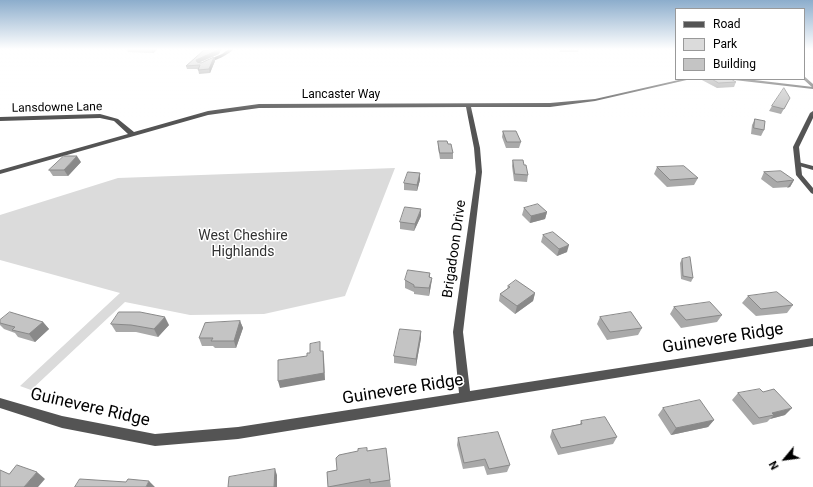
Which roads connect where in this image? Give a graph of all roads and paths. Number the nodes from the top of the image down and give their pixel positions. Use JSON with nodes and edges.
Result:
{"nodes":[{"id":1,"x":805,"y":78,"type":"edge"},
{"id":2,"x":685,"y":80,"type":"edge"},
{"id":3,"x":744,"y":80,"type":"edge"},
{"id":4,"x":813,"y":87,"type":"edge"},
{"id":5,"x":468,"y":105,"type":"junction"},
{"id":6,"x":813,"y":113,"type":"edge"},
{"id":7,"x":0,"y":119,"type":"edge"},
{"id":8,"x":132,"y":134,"type":"junction"},
{"id":9,"x":798,"y":164,"type":"junction"},
{"id":10,"x":813,"y":168,"type":"edge"},
{"id":11,"x":0,"y":172,"type":"edge"},
{"id":12,"x":813,"y":192,"type":"edge"},
{"id":13,"x":813,"y":342,"type":"edge"},
{"id":14,"x":465,"y":397,"type":"junction"},
{"id":15,"x":2,"y":406,"type":"edge"}],
"edges":[{"from":1,"to":4,"type":"street"},
{"from":2,"to":5,"type":"street","name":"Lancaster Way"},
{"from":3,"to":4,"type":"street"},
{"from":5,"to":8,"type":"street","name":"Lancaster Way"},
{"from":5,"to":14,"type":"street","name":"Brigadoon Drive"},
{"from":6,"to":9,"type":"street"},
{"from":7,"to":8,"type":"street","name":"Lansdowne Lane"},
{"from":8,"to":11,"type":"street","name":"Lancaster Way"},
{"from":9,"to":10,"type":"lane"},
{"from":9,"to":12,"type":"street"},
{"from":13,"to":14,"type":"street","name":"Guinevere Ridge"},
{"from":14,"to":15,"type":"street","name":"Guinevere Ridge"}]}
